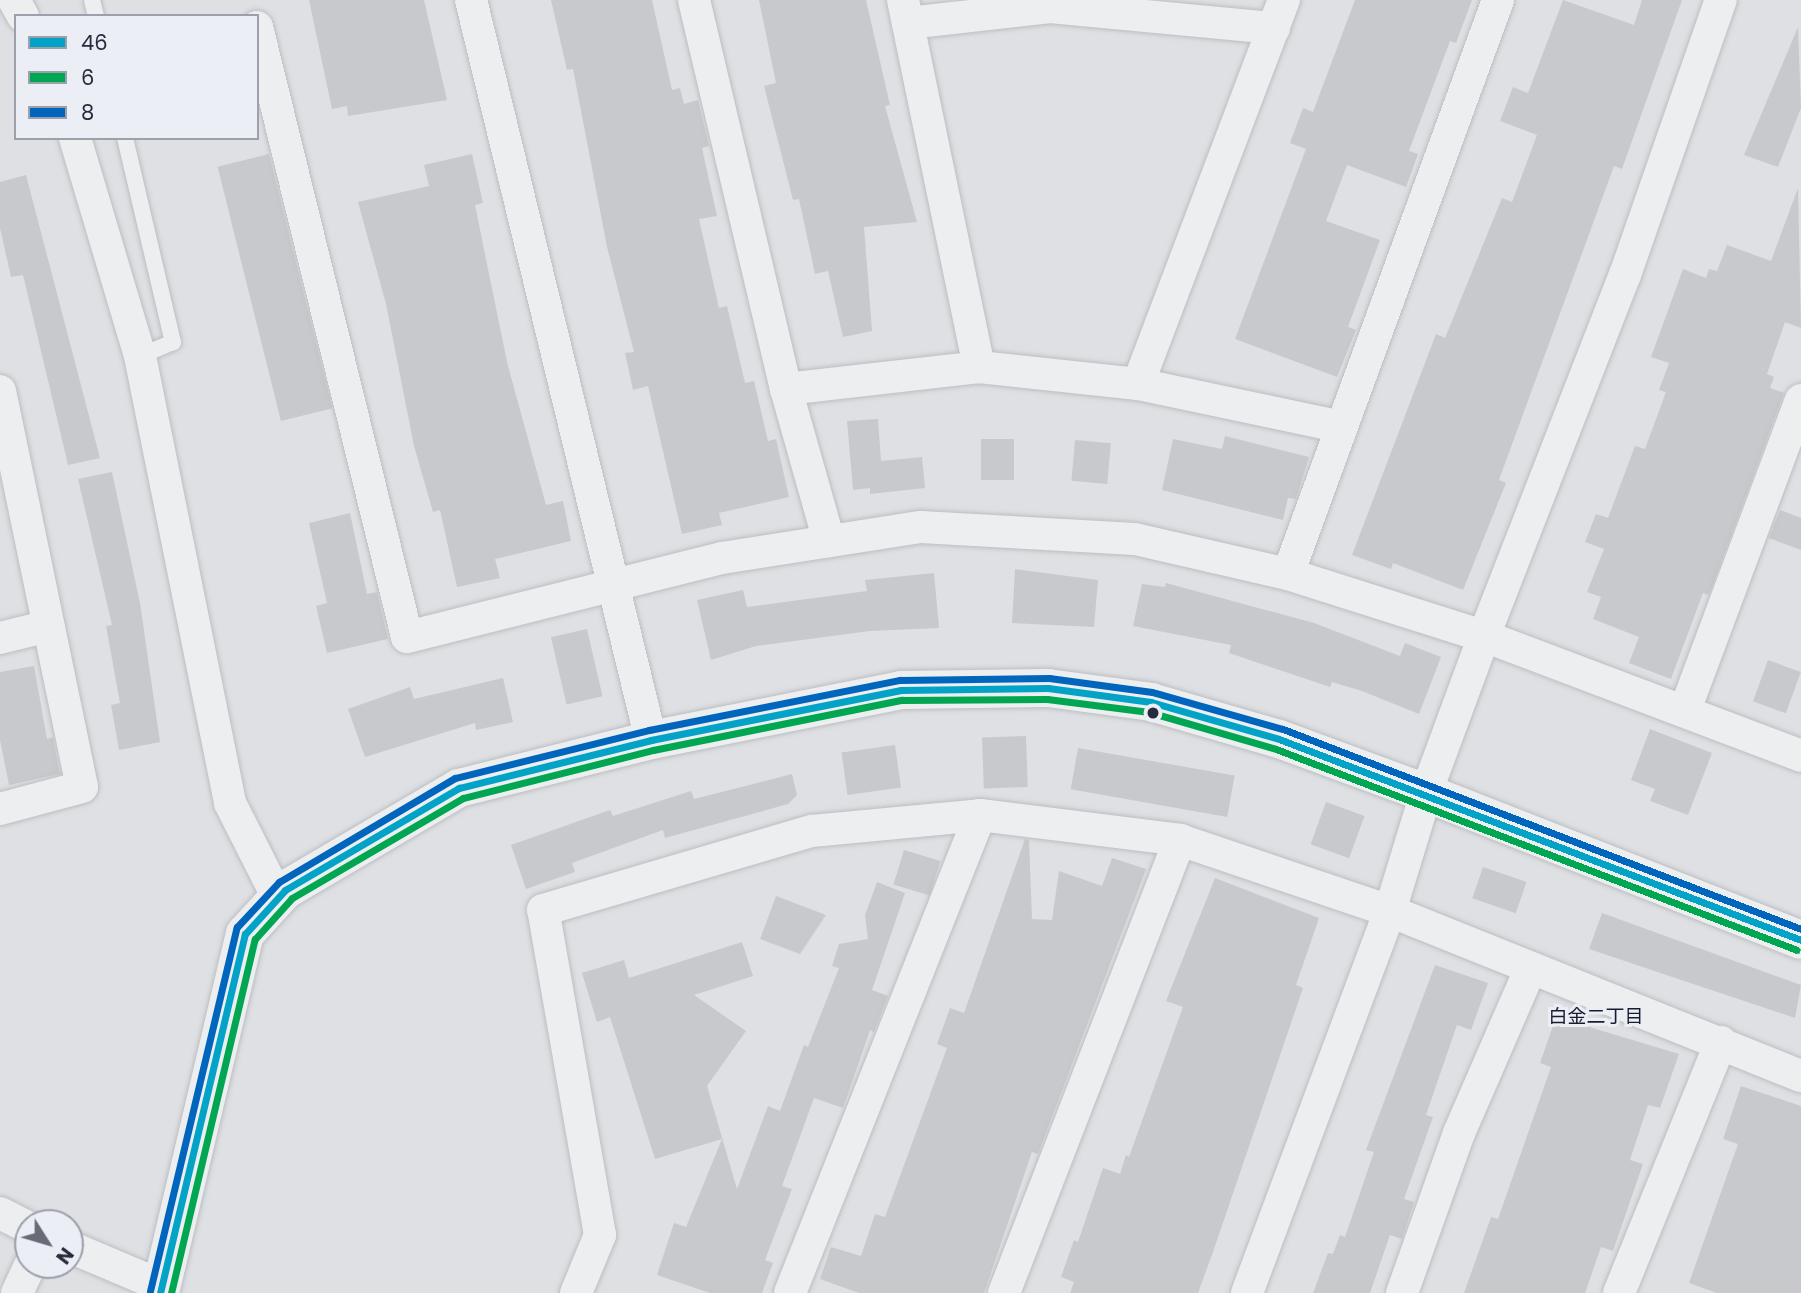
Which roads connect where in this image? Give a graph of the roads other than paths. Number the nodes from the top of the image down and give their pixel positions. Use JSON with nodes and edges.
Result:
{"nodes":[{"id":1,"x":471,"y":0,"type":"edge"},
{"id":2,"x":694,"y":0,"type":"edge"},
{"id":3,"x":1498,"y":0,"type":"edge"},
{"id":4,"x":1721,"y":0,"type":"edge"},
{"id":5,"x":905,"y":12,"type":"edge"},
{"id":6,"x":1279,"y":14,"type":"edge"},
{"id":7,"x":259,"y":35,"type":"edge"},
{"id":8,"x":76,"y":140,"type":"edge"},
{"id":9,"x":125,"y":140,"type":"edge"},
{"id":10,"x":140,"y":356,"type":"junction"},
{"id":11,"x":979,"y":367,"type":"junction"},
{"id":12,"x":1138,"y":384,"type":"junction"},
{"id":13,"x":786,"y":389,"type":"junction"},
{"id":14,"x":0,"y":391,"type":"edge"},
{"id":15,"x":1801,"y":400,"type":"edge"},
{"id":16,"x":1342,"y":427,"type":"junction"},
{"id":17,"x":5,"y":445,"type":"edge"},
{"id":18,"x":829,"y":541,"type":"junction"},
{"id":19,"x":1288,"y":574,"type":"junction"},
{"id":20,"x":614,"y":585,"type":"junction"},
{"id":21,"x":49,"y":626,"type":"junction"},
{"id":22,"x":1483,"y":636,"type":"junction"},
{"id":23,"x":0,"y":638,"type":"edge"},
{"id":24,"x":1685,"y":710,"type":"junction"},
{"id":25,"x":651,"y":740,"type":"junction"},
{"id":26,"x":1801,"y":756,"type":"edge"},
{"id":27,"x":1426,"y":793,"type":"junction"},
{"id":28,"x":0,"y":809,"type":"edge"},
{"id":29,"x":980,"y":815,"type":"junction"},
{"id":30,"x":1180,"y":840,"type":"junction"},
{"id":31,"x":278,"y":898,"type":"junction"},
{"id":32,"x":1390,"y":911,"type":"junction"},
{"id":33,"x":1801,"y":940,"type":"edge"},
{"id":34,"x":1530,"y":970,"type":"junction"},
{"id":35,"x":1721,"y":1042,"type":"junction"},
{"id":36,"x":1801,"y":1076,"type":"edge"},
{"id":37,"x":84,"y":1254,"type":"edge"},
{"id":38,"x":161,"y":1290,"type":"edge"},
{"id":39,"x":576,"y":1293,"type":"edge"},
{"id":40,"x":790,"y":1293,"type":"edge"},
{"id":41,"x":1004,"y":1293,"type":"edge"},
{"id":42,"x":1247,"y":1293,"type":"edge"},
{"id":43,"x":1402,"y":1293,"type":"edge"},
{"id":44,"x":1619,"y":1293,"type":"edge"}],
"edges":[{"from":1,"to":20,"type":"street"},
{"from":2,"to":13,"type":"street"},
{"from":3,"to":16,"type":"street"},
{"from":4,"to":22,"type":"street"},
{"from":5,"to":6,"type":"street"},
{"from":5,"to":11,"type":"street"},
{"from":6,"to":12,"type":"street"},
{"from":7,"to":20,"type":"street"},
{"from":8,"to":10,"type":"street"},
{"from":9,"to":10,"type":"lane"},
{"from":10,"to":31,"type":"street"},
{"from":11,"to":12,"type":"street"},
{"from":11,"to":13,"type":"street"},
{"from":12,"to":16,"type":"street"},
{"from":13,"to":18,"type":"street"},
{"from":14,"to":17,"type":"street"},
{"from":15,"to":24,"type":"street"},
{"from":16,"to":19,"type":"street"},
{"from":17,"to":21,"type":"street"},
{"from":18,"to":19,"type":"street"},
{"from":18,"to":20,"type":"street"},
{"from":19,"to":22,"type":"street"},
{"from":20,"to":25,"type":"street"},
{"from":21,"to":23,"type":"street"},
{"from":21,"to":28,"type":"street"},
{"from":22,"to":24,"type":"street"},
{"from":22,"to":27,"type":"street"},
{"from":24,"to":26,"type":"street"},
{"from":25,"to":27,"type":"street"},
{"from":25,"to":31,"type":"street"},
{"from":27,"to":32,"type":"street"},
{"from":27,"to":33,"type":"street"},
{"from":29,"to":30,"type":"street"},
{"from":29,"to":39,"type":"street"},
{"from":29,"to":40,"type":"street"},
{"from":30,"to":32,"type":"street"},
{"from":30,"to":41,"type":"street"},
{"from":31,"to":38,"type":"street"},
{"from":32,"to":34,"type":"street"},
{"from":32,"to":42,"type":"street"},
{"from":34,"to":35,"type":"street"},
{"from":34,"to":43,"type":"street"},
{"from":35,"to":36,"type":"street"},
{"from":35,"to":44,"type":"street"},
{"from":37,"to":38,"type":"street"}]}
